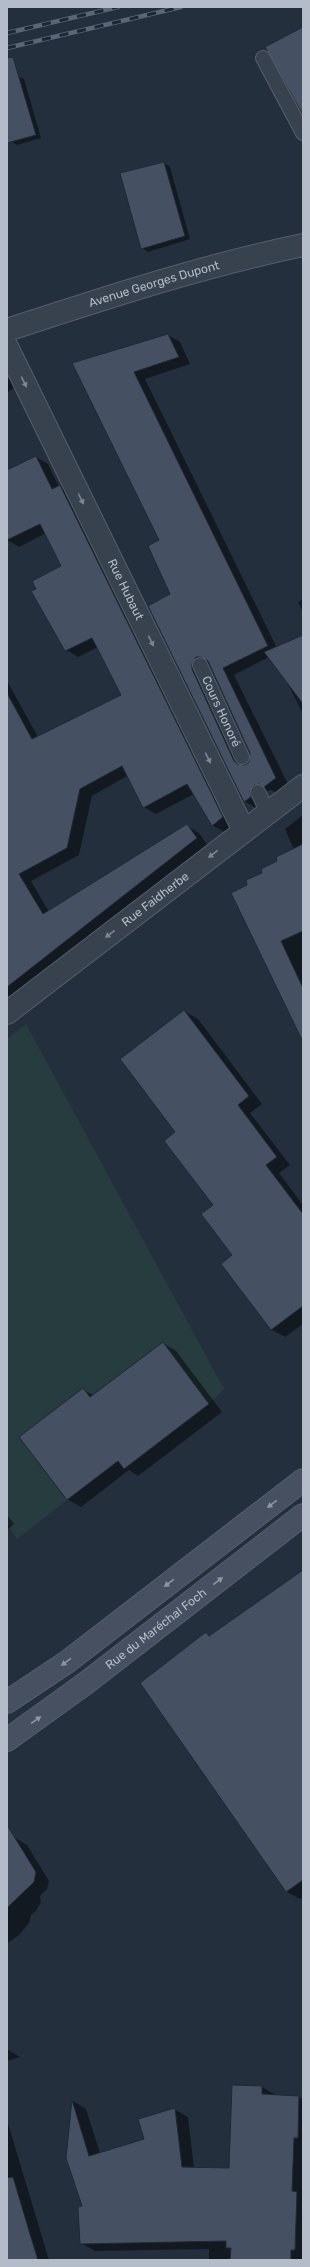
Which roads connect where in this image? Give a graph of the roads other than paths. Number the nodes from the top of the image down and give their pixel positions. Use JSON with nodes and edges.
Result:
{"nodes":[{"id":1,"x":263,"y":58,"type":"dead end"},
{"id":2,"x":303,"y":132,"type":"edge"},
{"id":3,"x":303,"y":245,"type":"edge"},
{"id":4,"x":7,"y":330,"type":"edge"},
{"id":5,"x":7,"y":348,"type":"edge"},
{"id":6,"x":200,"y":665,"type":"dead end"},
{"id":7,"x":242,"y":757,"type":"dead end"},
{"id":8,"x":303,"y":786,"type":"edge"},
{"id":9,"x":258,"y":792,"type":"dead end"},
{"id":10,"x":268,"y":813,"type":"junction"},
{"id":11,"x":244,"y":831,"type":"junction"},
{"id":12,"x":7,"y":1013,"type":"edge"},
{"id":13,"x":303,"y":1480,"type":"edge"},
{"id":14,"x":303,"y":1515,"type":"edge"},
{"id":15,"x":7,"y":1702,"type":"edge"},
{"id":16,"x":7,"y":1740,"type":"edge"}],
"edges":[{"from":1,"to":2,"type":"lane"},
{"from":3,"to":4,"type":"street","name":"Avenue Georges Dupont"},
{"from":5,"to":11,"type":"street","name":"Rue Hubaut","one_way":true},
{"from":6,"to":7,"type":"lane","name":"Cours Honoré"},
{"from":8,"to":10,"type":"street","name":"Rue Faidherbe"},
{"from":9,"to":10,"type":"lane"},
{"from":10,"to":11,"type":"street","name":"Rue Faidherbe"},
{"from":11,"to":12,"type":"street","name":"Rue Faidherbe","one_way":true},
{"from":13,"to":15,"type":"main road","one_way":true},
{"from":16,"to":14,"type":"main road","name":"Rue du Maréchal Foch","one_way":true}]}
